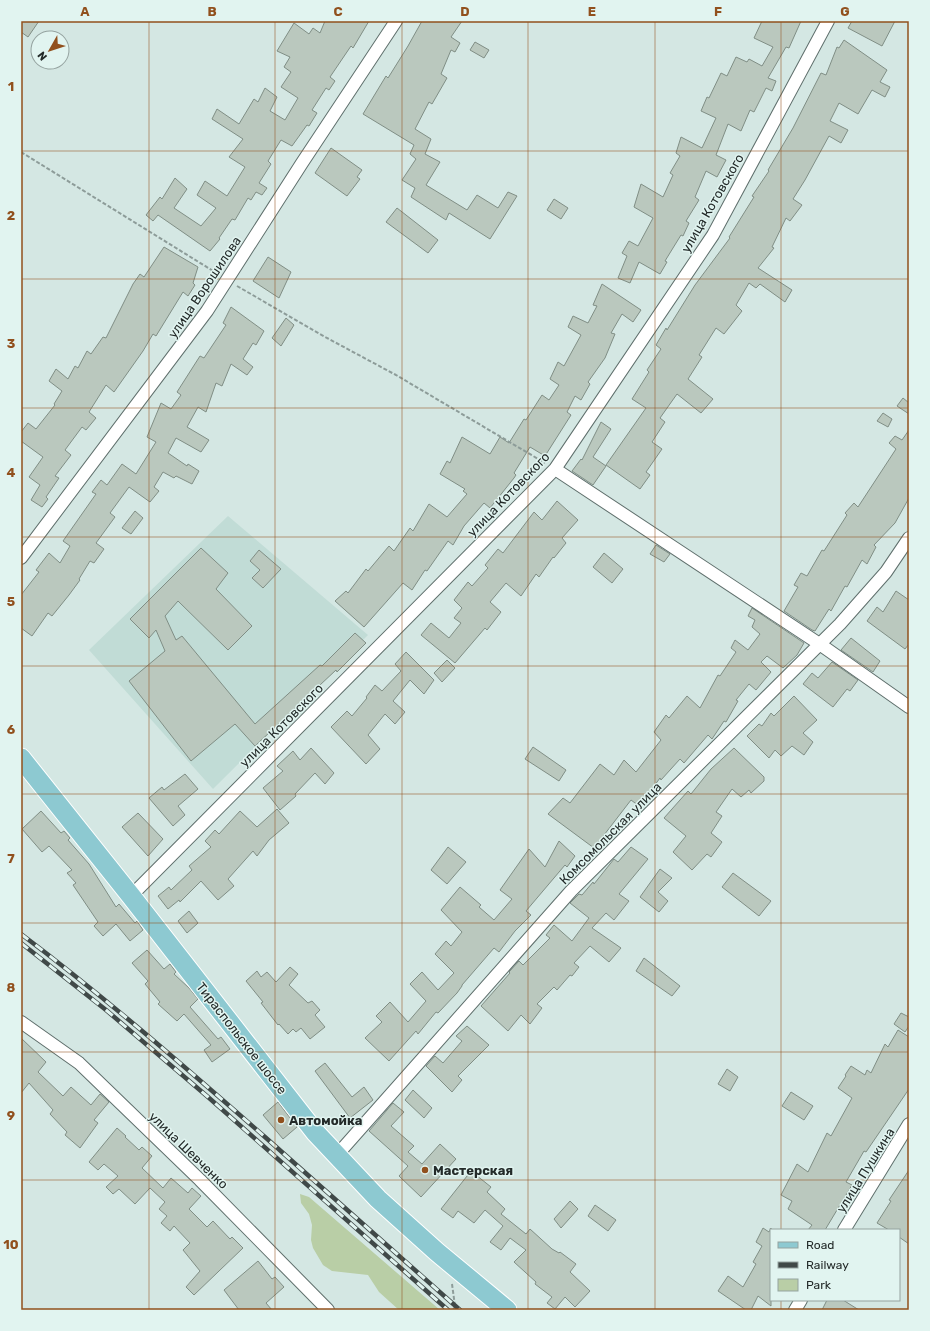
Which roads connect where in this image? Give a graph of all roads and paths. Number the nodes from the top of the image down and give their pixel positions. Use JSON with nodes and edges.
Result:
{"nodes":[{"id":1,"x":396,"y":21,"type":"edge"},
{"id":2,"x":828,"y":21,"type":"edge"},
{"id":3,"x":21,"y":152,"type":"edge"},
{"id":4,"x":228,"y":280,"type":"junction"},
{"id":5,"x":555,"y":469,"type":"junction"},
{"id":6,"x":909,"y":538,"type":"edge"},
{"id":7,"x":21,"y":558,"type":"edge"},
{"id":8,"x":821,"y":645,"type":"junction"},
{"id":9,"x":909,"y":707,"type":"edge"},
{"id":10,"x":21,"y":758,"type":"edge"},
{"id":11,"x":131,"y":896,"type":"junction"},
{"id":12,"x":21,"y":1022,"type":"edge"},
{"id":13,"x":909,"y":1124,"type":"edge"},
{"id":14,"x":337,"y":1156,"type":"junction"},
{"id":15,"x":845,"y":1229,"type":"edge"},
{"id":16,"x":800,"y":1301,"type":"edge"},
{"id":17,"x":328,"y":1310,"type":"edge"},
{"id":18,"x":507,"y":1310,"type":"edge"},
{"id":19,"x":795,"y":1310,"type":"edge"}],
"edges":[{"from":1,"to":4,"type":"street","name":"улица Ворошилова"},
{"from":2,"to":5,"type":"street","name":"улица Котовского"},
{"from":3,"to":4,"type":"path"},
{"from":4,"to":5,"type":"path"},
{"from":4,"to":7,"type":"street","name":"улица Ворошилова"},
{"from":5,"to":8,"type":"street"},
{"from":5,"to":11,"type":"street","name":"улица Котовского"},
{"from":6,"to":8,"type":"street","name":"Комсомольская улица"},
{"from":8,"to":9,"type":"street"},
{"from":8,"to":14,"type":"street","name":"Комсомольская улица"},
{"from":10,"to":11,"type":"main road","name":"Тираспольское шоссе"},
{"from":11,"to":14,"type":"main road","name":"Тираспольское шоссе"},
{"from":12,"to":17,"type":"street","name":"улица Шевченко"},
{"from":13,"to":15,"type":"street","name":"улица Пушкина"},
{"from":14,"to":18,"type":"main road","name":"Тираспольское шоссе"},
{"from":16,"to":19,"type":"street"}]}
